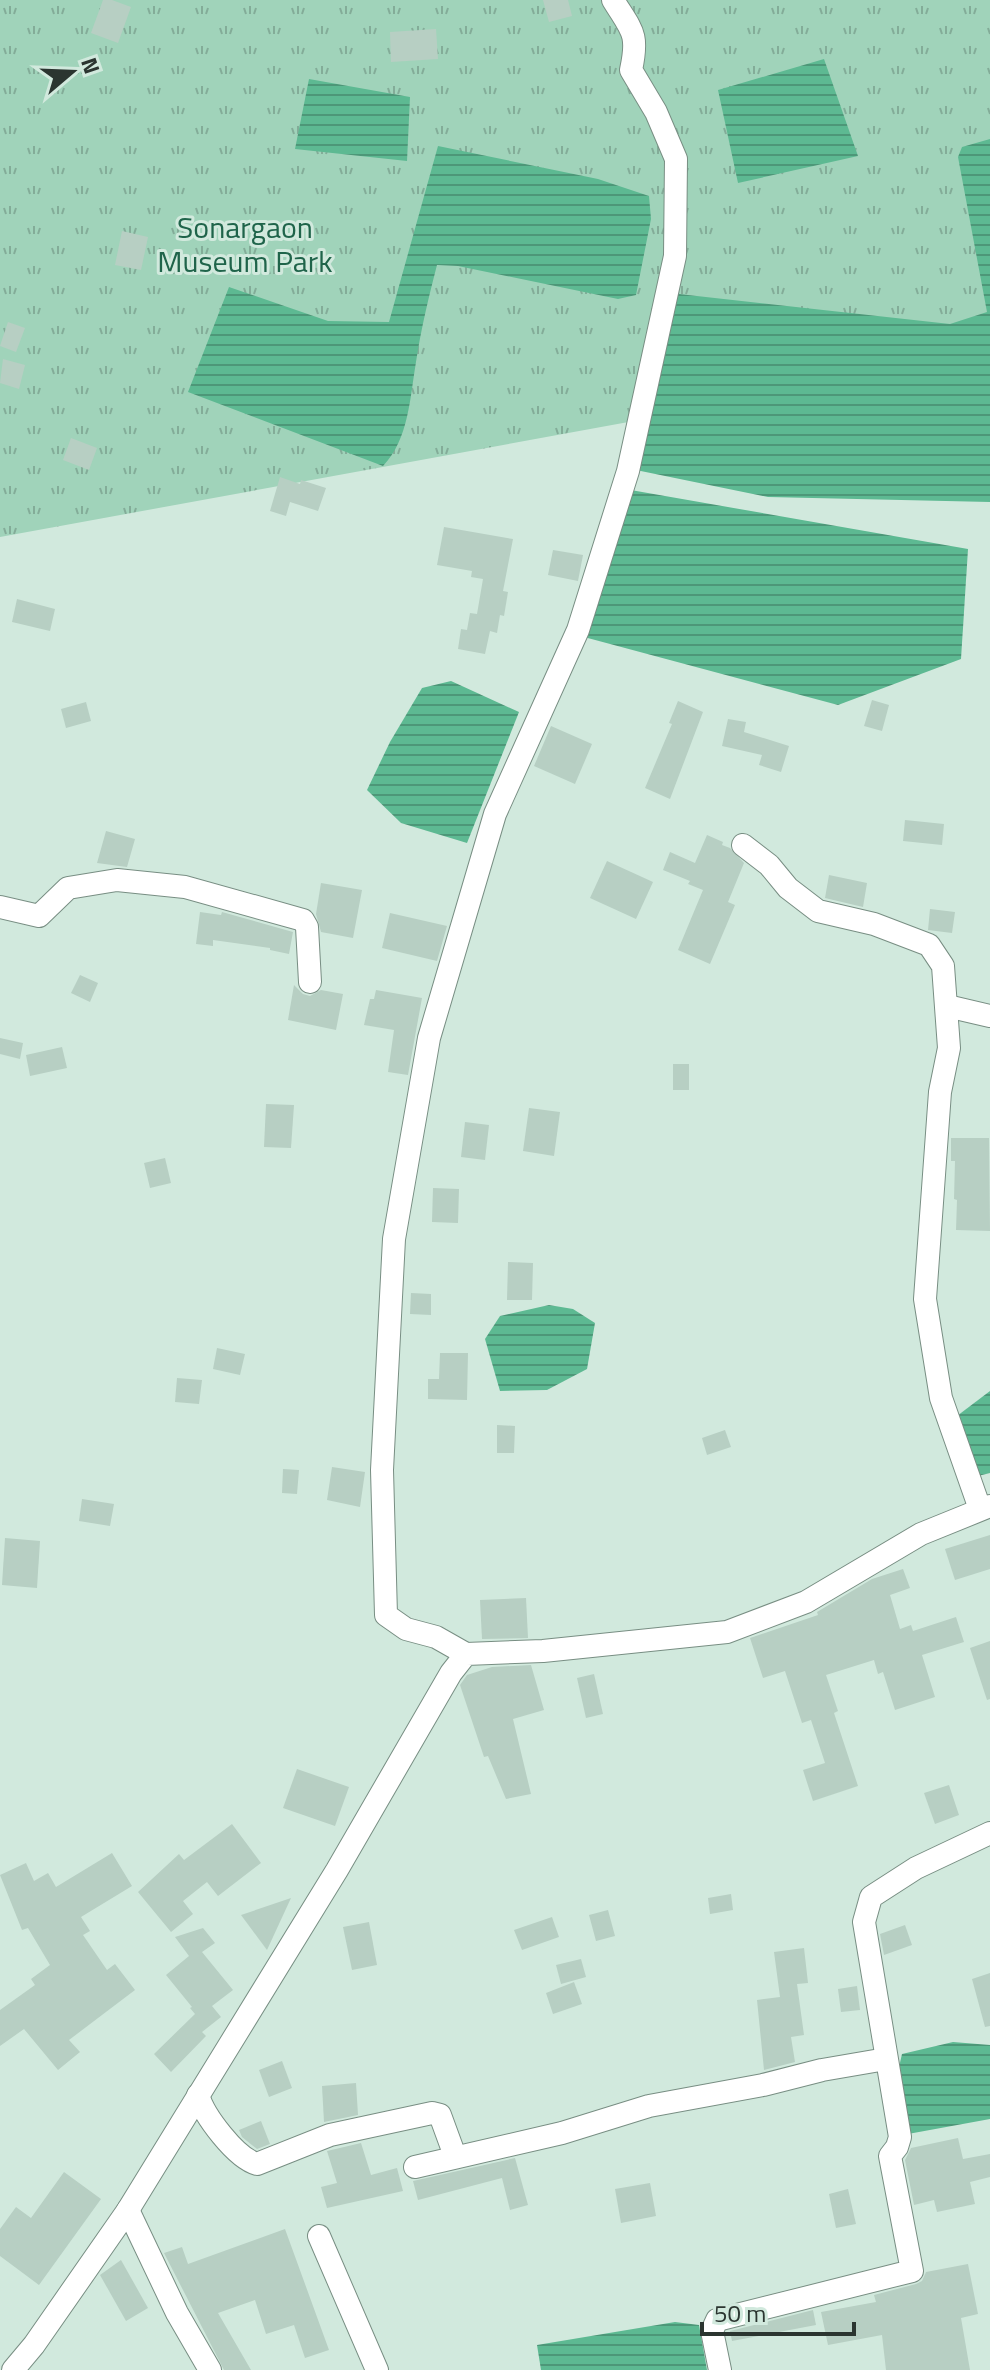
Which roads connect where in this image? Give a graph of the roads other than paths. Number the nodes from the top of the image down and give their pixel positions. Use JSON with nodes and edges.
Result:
{"nodes":[{"id":1,"x":613,"y":0,"type":"edge"},
{"id":2,"x":743,"y":845,"type":"dead end"},
{"id":3,"x":0,"y":907,"type":"edge"},
{"id":4,"x":310,"y":982,"type":"dead end"},
{"id":5,"x":947,"y":1006,"type":"junction"},
{"id":6,"x":990,"y":1016,"type":"edge"},
{"id":7,"x":985,"y":1508,"type":"edge"},
{"id":8,"x":466,"y":1654,"type":"junction"},
{"id":9,"x":990,"y":1833,"type":"edge"},
{"id":10,"x":886,"y":2059,"type":"junction"},
{"id":11,"x":198,"y":2095,"type":"junction"},
{"id":12,"x":455,"y":2156,"type":"junction"},
{"id":13,"x":415,"y":2167,"type":"dead end"},
{"id":14,"x":128,"y":2210,"type":"junction"},
{"id":15,"x":319,"y":2236,"type":"dead end"},
{"id":16,"x":13,"y":2370,"type":"edge"},
{"id":17,"x":210,"y":2370,"type":"edge"},
{"id":18,"x":377,"y":2370,"type":"edge"},
{"id":19,"x":720,"y":2370,"type":"edge"}],
"edges":[{"from":1,"to":8,"type":"street"},
{"from":2,"to":5,"type":"street"},
{"from":3,"to":4,"type":"street"},
{"from":5,"to":6,"type":"street"},
{"from":5,"to":7,"type":"street"},
{"from":7,"to":8,"type":"street"},
{"from":8,"to":11,"type":"street"},
{"from":9,"to":10,"type":"street"},
{"from":10,"to":12,"type":"street"},
{"from":10,"to":19,"type":"street"},
{"from":11,"to":12,"type":"street"},
{"from":11,"to":14,"type":"street"},
{"from":12,"to":13,"type":"street"},
{"from":14,"to":16,"type":"street"},
{"from":14,"to":17,"type":"street"},
{"from":15,"to":18,"type":"street"}]}
